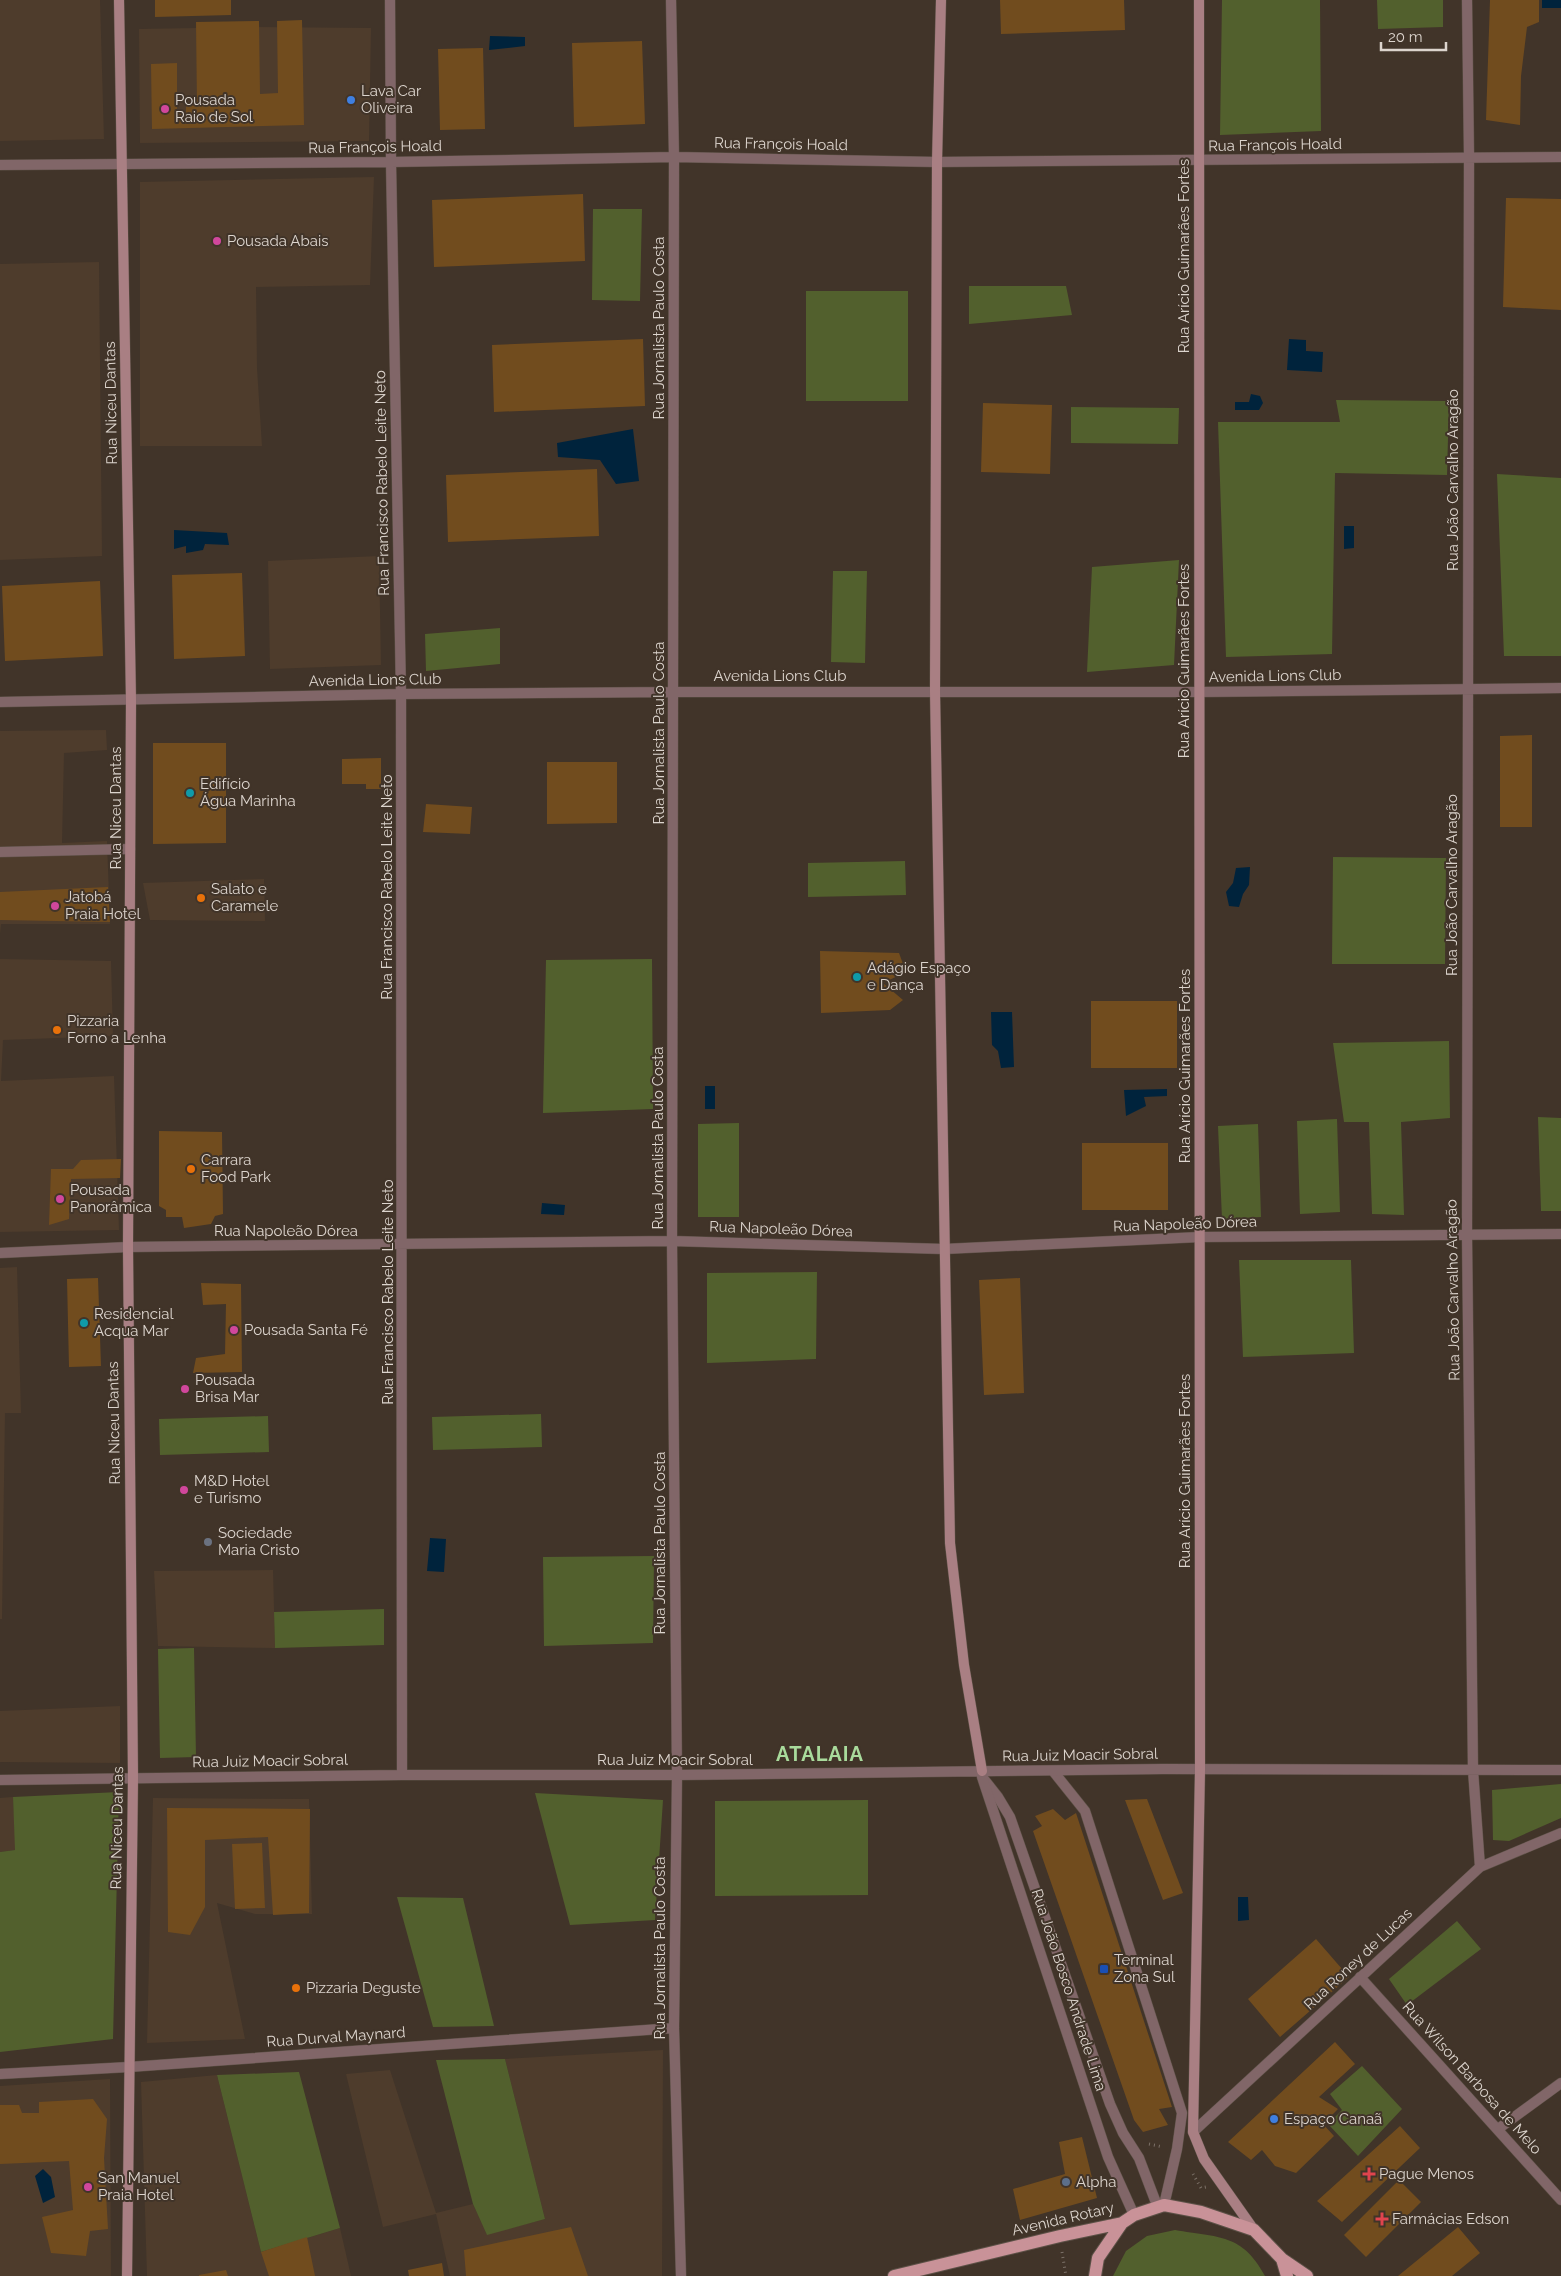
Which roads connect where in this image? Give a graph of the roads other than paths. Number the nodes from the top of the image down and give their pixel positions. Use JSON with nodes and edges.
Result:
{"nodes":[{"id":1,"x":119,"y":0,"type":"edge"},
{"id":2,"x":390,"y":0,"type":"edge"},
{"id":3,"x":671,"y":0,"type":"edge"},
{"id":4,"x":941,"y":0,"type":"edge"},
{"id":5,"x":1199,"y":0,"type":"edge"},
{"id":6,"x":1467,"y":0,"type":"edge"},
{"id":7,"x":674,"y":156,"type":"junction"},
{"id":8,"x":1469,"y":156,"type":"junction"},
{"id":9,"x":1561,"y":157,"type":"edge"},
{"id":10,"x":1200,"y":161,"type":"junction"},
{"id":11,"x":391,"y":162,"type":"junction"},
{"id":12,"x":937,"y":162,"type":"junction"},
{"id":13,"x":122,"y":164,"type":"junction"},
{"id":14,"x":0,"y":165,"type":"edge"},
{"id":15,"x":1561,"y":688,"type":"edge"},
{"id":16,"x":1467,"y":689,"type":"junction"},
{"id":17,"x":935,"y":691,"type":"junction"},
{"id":18,"x":674,"y":692,"type":"junction"},
{"id":19,"x":1198,"y":692,"type":"junction"},
{"id":20,"x":401,"y":694,"type":"junction"},
{"id":21,"x":131,"y":701,"type":"junction"},
{"id":22,"x":0,"y":702,"type":"edge"},
{"id":23,"x":130,"y":849,"type":"junction"},
{"id":24,"x":0,"y":852,"type":"edge"},
{"id":25,"x":1561,"y":1234,"type":"edge"},
{"id":26,"x":1467,"y":1235,"type":"junction"},
{"id":27,"x":1200,"y":1237,"type":"junction"},
{"id":28,"x":672,"y":1241,"type":"junction"},
{"id":29,"x":403,"y":1245,"type":"junction"},
{"id":30,"x":128,"y":1247,"type":"junction"},
{"id":31,"x":944,"y":1249,"type":"junction"},
{"id":32,"x":0,"y":1253,"type":"edge"},
{"id":33,"x":1200,"y":1770,"type":"junction"},
{"id":34,"x":1474,"y":1770,"type":"junction"},
{"id":35,"x":1561,"y":1770,"type":"edge"},
{"id":36,"x":1053,"y":1771,"type":"junction"},
{"id":37,"x":982,"y":1774,"type":"junction"},
{"id":38,"x":402,"y":1775,"type":"junction"},
{"id":39,"x":677,"y":1776,"type":"junction"},
{"id":40,"x":133,"y":1778,"type":"junction"},
{"id":41,"x":0,"y":1780,"type":"edge"},
{"id":42,"x":1561,"y":1833,"type":"edge"},
{"id":43,"x":1480,"y":1867,"type":"junction"},
{"id":44,"x":1360,"y":1977,"type":"junction"},
{"id":45,"x":674,"y":2028,"type":"junction"},
{"id":46,"x":129,"y":2067,"type":"junction"},
{"id":47,"x":0,"y":2074,"type":"edge"},
{"id":48,"x":1561,"y":2083,"type":"edge"},
{"id":49,"x":1498,"y":2130,"type":"junction"},
{"id":50,"x":1193,"y":2132,"type":"junction"},
{"id":51,"x":1561,"y":2200,"type":"edge"},
{"id":52,"x":1161,"y":2207,"type":"junction"},
{"id":53,"x":1134,"y":2215,"type":"junction"},
{"id":54,"x":1122,"y":2223,"type":"junction"},
{"id":55,"x":1254,"y":2230,"type":"junction"},
{"id":56,"x":1282,"y":2259,"type":"junction"},
{"id":57,"x":127,"y":2276,"type":"edge"},
{"id":58,"x":681,"y":2276,"type":"edge"},
{"id":59,"x":894,"y":2276,"type":"edge"},
{"id":60,"x":1095,"y":2276,"type":"edge"},
{"id":61,"x":1287,"y":2276,"type":"edge"},
{"id":62,"x":1307,"y":2276,"type":"edge"}],
"edges":[{"from":1,"to":13,"type":"street","name":"Rua Niceu Dantas"},
{"from":2,"to":11,"type":"street","name":"Rua Francisco Rabelo Leite Neto"},
{"from":3,"to":7,"type":"street","name":"Rua Jornalista Paulo Costa"},
{"from":4,"to":12,"type":"street"},
{"from":5,"to":10,"type":"street","name":"Rua Arício Guimarães Fortes"},
{"from":6,"to":8,"type":"street","name":"Rua João Carvalho Aragão"},
{"from":7,"to":11,"type":"street","name":"Rua François Hoald"},
{"from":7,"to":12,"type":"street","name":"Rua François Hoald"},
{"from":7,"to":18,"type":"street","name":"Rua Jornalista Paulo Costa"},
{"from":8,"to":9,"type":"street","name":"Rua François Hoald"},
{"from":8,"to":10,"type":"street","name":"Rua François Hoald"},
{"from":8,"to":16,"type":"street","name":"Rua João Carvalho Aragão"},
{"from":10,"to":12,"type":"street","name":"Rua François Hoald"},
{"from":10,"to":19,"type":"street","name":"Rua Arício Guimarães Fortes"},
{"from":11,"to":13,"type":"street","name":"Rua François Hoald"},
{"from":11,"to":20,"type":"street","name":"Rua Francisco Rabelo Leite Neto"},
{"from":12,"to":17,"type":"street"},
{"from":13,"to":14,"type":"street","name":"Rua François Hoald"},
{"from":13,"to":21,"type":"street","name":"Rua Niceu Dantas"},
{"from":15,"to":16,"type":"street","name":"Avenida Lions Club"},
{"from":16,"to":19,"type":"street","name":"Avenida Lions Club"},
{"from":16,"to":26,"type":"street","name":"Rua João Carvalho Aragão"},
{"from":17,"to":18,"type":"street","name":"Avenida Lions Club"},
{"from":17,"to":19,"type":"street","name":"Avenida Lions Club"},
{"from":17,"to":31,"type":"street"},
{"from":18,"to":20,"type":"street","name":"Avenida Lions Club"},
{"from":18,"to":28,"type":"street","name":"Rua Jornalista Paulo Costa"},
{"from":19,"to":27,"type":"street","name":"Rua Arício Guimarães Fortes"},
{"from":20,"to":21,"type":"street","name":"Avenida Lions Club"},
{"from":20,"to":29,"type":"street","name":"Rua Francisco Rabelo Leite Neto"},
{"from":21,"to":22,"type":"street","name":"Avenida Lions Club"},
{"from":21,"to":23,"type":"street","name":"Rua Niceu Dantas"},
{"from":23,"to":24,"type":"street"},
{"from":23,"to":30,"type":"street","name":"Rua Niceu Dantas"},
{"from":25,"to":26,"type":"street","name":"Rua Napoleão Dórea"},
{"from":26,"to":27,"type":"street","name":"Rua Napoleão Dórea"},
{"from":26,"to":34,"type":"street","name":"Rua João Carvalho Aragão"},
{"from":27,"to":31,"type":"street","name":"Rua Napoleão Dórea"},
{"from":27,"to":33,"type":"street","name":"Rua Arício Guimarães Fortes"},
{"from":28,"to":29,"type":"street","name":"Rua Napoleão Dórea"},
{"from":28,"to":31,"type":"street","name":"Rua Napoleão Dórea"},
{"from":28,"to":39,"type":"street","name":"Rua Jornalista Paulo Costa"},
{"from":29,"to":30,"type":"street","name":"Rua Napoleão Dórea"},
{"from":29,"to":38,"type":"street","name":"Rua Francisco Rabelo Leite Neto"},
{"from":30,"to":32,"type":"street","name":"Rua Napoleão Dórea"},
{"from":30,"to":40,"type":"street","name":"Rua Niceu Dantas"},
{"from":31,"to":37,"type":"street"},
{"from":33,"to":34,"type":"street","name":"Rua Juiz Moacir Sobral"},
{"from":33,"to":36,"type":"street","name":"Rua Juiz Moacir Sobral"},
{"from":33,"to":50,"type":"street","name":"Rua Arício Guimarães Fortes"},
{"from":34,"to":35,"type":"street","name":"Rua Juiz Moacir Sobral"},
{"from":34,"to":43,"type":"street","name":"Rua João Carvalho Aragão"},
{"from":36,"to":37,"type":"street","name":"Rua Juiz Moacir Sobral"},
{"from":36,"to":52,"type":"street"},
{"from":37,"to":39,"type":"street","name":"Rua Juiz Moacir Sobral"},
{"from":37,"to":52,"type":"street"},
{"from":37,"to":53,"type":"street","name":"Rua João Bosco Andrade Lima"},
{"from":38,"to":39,"type":"street","name":"Rua Juiz Moacir Sobral"},
{"from":38,"to":40,"type":"street","name":"Rua Juiz Moacir Sobral"},
{"from":39,"to":45,"type":"street","name":"Rua Jornalista Paulo Costa"},
{"from":40,"to":41,"type":"street","name":"Rua Juiz Moacir Sobral"},
{"from":40,"to":46,"type":"street","name":"Rua Niceu Dantas"},
{"from":42,"to":43,"type":"street","name":"Rua Roney de Lucas"},
{"from":43,"to":44,"type":"street","name":"Rua Roney de Lucas"},
{"from":44,"to":49,"type":"street","name":"Rua Wilson Barbosa de Melo"},
{"from":44,"to":50,"type":"street","name":"Rua Roney de Lucas"},
{"from":45,"to":46,"type":"street","name":"Rua Durval Maynard"},
{"from":45,"to":58,"type":"street","name":"Rua Jornalista Paulo Costa"},
{"from":46,"to":47,"type":"street","name":"Rua Durval Maynard"},
{"from":46,"to":57,"type":"street","name":"Rua Niceu Dantas"},
{"from":48,"to":49,"type":"street"},
{"from":49,"to":51,"type":"street","name":"Rua Wilson Barbosa de Melo"},
{"from":50,"to":55,"type":"street"},
{"from":52,"to":53,"type":"main road","name":"Avenida Rotary"},
{"from":52,"to":55,"type":"main road","name":"Avenida Rotary"},
{"from":53,"to":54,"type":"main road","name":"Avenida Rotary"},
{"from":54,"to":59,"type":"main road","name":"Avenida Rotary"},
{"from":54,"to":60,"type":"main road"},
{"from":55,"to":56,"type":"main road","name":"Avenida Rotary"},
{"from":56,"to":61,"type":"main road"},
{"from":56,"to":62,"type":"main road","name":"Avenida Rotary"}]}
